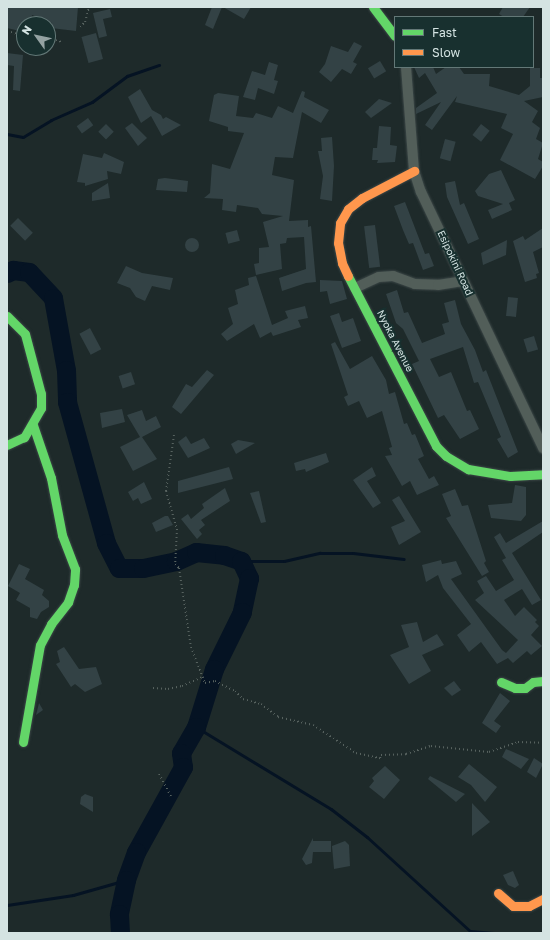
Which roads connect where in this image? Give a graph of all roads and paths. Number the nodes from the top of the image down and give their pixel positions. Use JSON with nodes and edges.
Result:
{"nodes":[{"id":1,"x":89,"y":7,"type":"edge"},
{"id":2,"x":373,"y":7,"type":"edge"},
{"id":3,"x":80,"y":27,"type":"dead end"},
{"id":4,"x":394,"y":35,"type":"edge"},
{"id":5,"x":56,"y":40,"type":"edge"},
{"id":6,"x":62,"y":42,"type":"dead end"},
{"id":7,"x":406,"y":68,"type":"edge"},
{"id":8,"x":414,"y":171,"type":"junction"},
{"id":9,"x":463,"y":281,"type":"junction"},
{"id":10,"x":355,"y":288,"type":"junction"},
{"id":11,"x":7,"y":316,"type":"edge"},
{"id":12,"x":33,"y":425,"type":"junction"},
{"id":13,"x":174,"y":435,"type":"dead end"},
{"id":14,"x":7,"y":444,"type":"edge"},
{"id":15,"x":543,"y":448,"type":"edge"},
{"id":16,"x":543,"y":474,"type":"edge"},
{"id":17,"x":202,"y":677,"type":"junction"},
{"id":18,"x":543,"y":681,"type":"edge"},
{"id":19,"x":501,"y":682,"type":"dead end"},
{"id":20,"x":153,"y":688,"type":"dead end"},
{"id":21,"x":23,"y":742,"type":"dead end"},
{"id":22,"x":543,"y":743,"type":"edge"},
{"id":23,"x":159,"y":774,"type":"dead end"},
{"id":24,"x":172,"y":798,"type":"dead end"},
{"id":25,"x":498,"y":893,"type":"dead end"},
{"id":26,"x":543,"y":900,"type":"edge"}],
"edges":[{"from":1,"to":3,"type":"path"},
{"from":2,"to":4,"type":"street"},
{"from":5,"to":6,"type":"path"},
{"from":7,"to":8,"type":"street","name":"Esipokini Road"},
{"from":8,"to":9,"type":"street","name":"Esipokini Road"},
{"from":8,"to":10,"type":"street","name":"Nyoka Avenue"},
{"from":9,"to":10,"type":"street"},
{"from":9,"to":15,"type":"street","name":"Esipokini Road"},
{"from":10,"to":16,"type":"street","name":"Nyoka Avenue"},
{"from":11,"to":12,"type":"street"},
{"from":12,"to":14,"type":"street"},
{"from":12,"to":21,"type":"street"},
{"from":13,"to":17,"type":"path"},
{"from":17,"to":20,"type":"path"},
{"from":17,"to":22,"type":"path"},
{"from":18,"to":19,"type":"street"},
{"from":23,"to":24,"type":"path"},
{"from":25,"to":26,"type":"street"}]}
